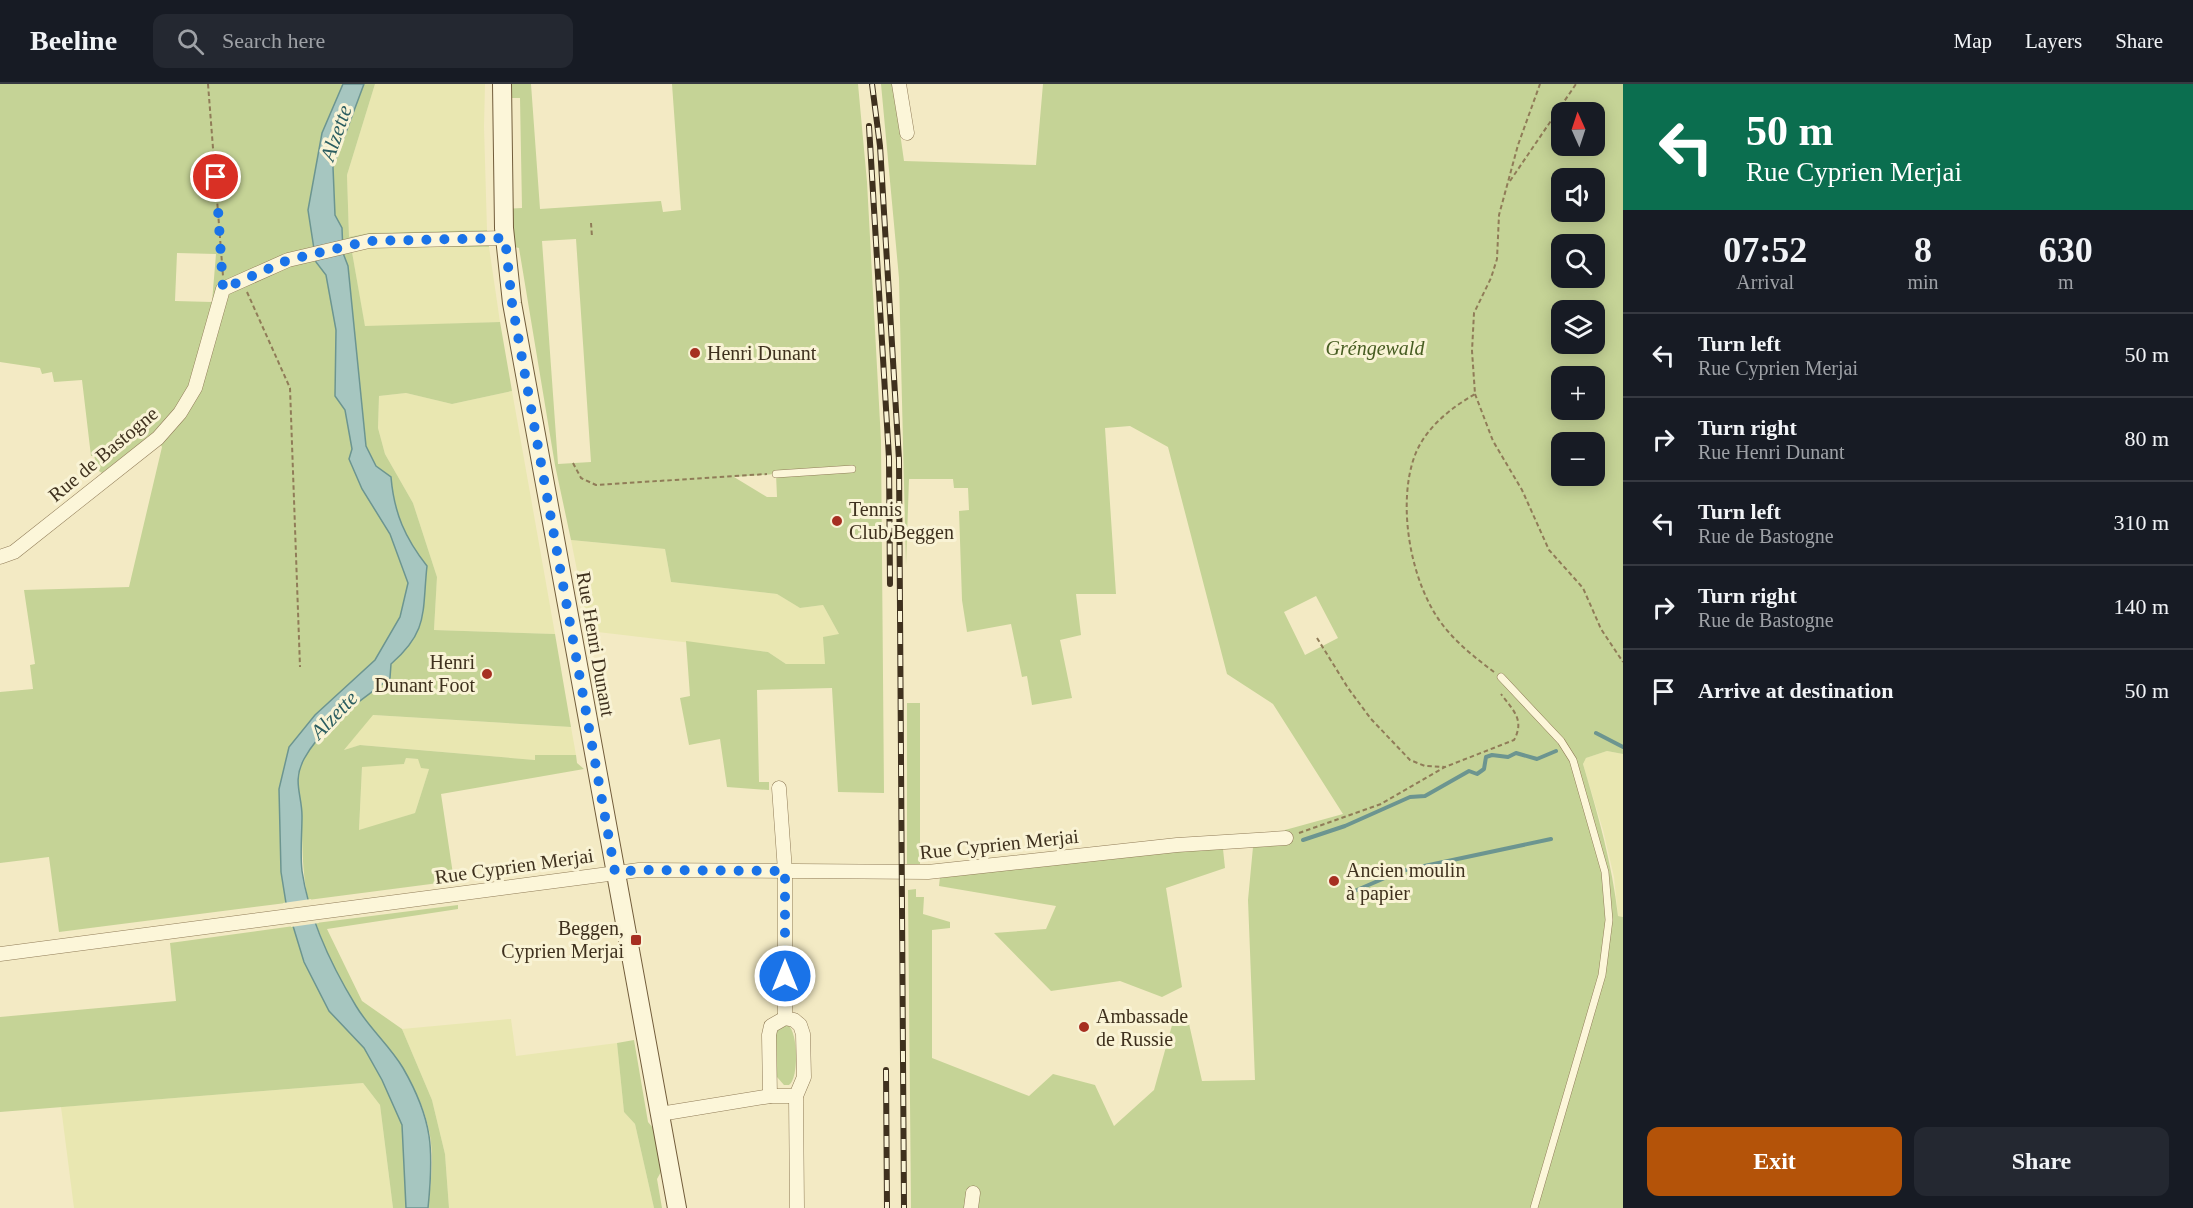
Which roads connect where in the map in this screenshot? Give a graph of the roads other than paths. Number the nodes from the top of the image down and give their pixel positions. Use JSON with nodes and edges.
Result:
{"nodes":[{"id":1,"x":502,"y":84,"type":"edge"},
{"id":2,"x":898,"y":84,"type":"edge"},
{"id":3,"x":907,"y":133,"type":"dead end"},
{"id":4,"x":505,"y":238,"type":"junction"},
{"id":5,"x":852,"y":469,"type":"dead end"},
{"id":6,"x":776,"y":474,"type":"road end"},
{"id":7,"x":0,"y":557,"type":"edge"},
{"id":8,"x":1502,"y":677,"type":"road end"},
{"id":9,"x":779,"y":788,"type":"dead end"},
{"id":10,"x":1286,"y":838,"type":"road end"},
{"id":11,"x":785,"y":871,"type":"junction"},
{"id":12,"x":615,"y":872,"type":"junction"},
{"id":13,"x":0,"y":954,"type":"edge"},
{"id":14,"x":785,"y":1018,"type":"junction"},
{"id":15,"x":770,"y":1096,"type":"junction"},
{"id":16,"x":796,"y":1096,"type":"junction"},
{"id":17,"x":660,"y":1114,"type":"junction"},
{"id":18,"x":973,"y":1193,"type":"dead end"},
{"id":19,"x":677,"y":1208,"type":"edge"},
{"id":20,"x":797,"y":1208,"type":"edge"},
{"id":21,"x":970,"y":1208,"type":"edge"},
{"id":22,"x":1534,"y":1208,"type":"edge"}],
"edges":[{"from":1,"to":4,"type":"main road","name":"Rue Henri Dunant"},
{"from":2,"to":3,"type":"street"},
{"from":4,"to":7,"type":"street","name":"Rue de Bastogne"},
{"from":4,"to":12,"type":"main road","name":"Rue Henri Dunant"},
{"from":5,"to":6,"type":"lane"},
{"from":8,"to":22,"type":"lane"},
{"from":9,"to":11,"type":"street"},
{"from":10,"to":11,"type":"street","name":"Rue Cyprien Merjai"},
{"from":11,"to":12,"type":"street","name":"Rue Cyprien Merjai"},
{"from":11,"to":14,"type":"street"},
{"from":12,"to":13,"type":"street","name":"Rue Cyprien Merjai"},
{"from":12,"to":17,"type":"main road","name":"Rue Henri Dunant"},
{"from":14,"to":15,"type":"street"},
{"from":14,"to":16,"type":"street"},
{"from":15,"to":16,"type":"street"},
{"from":15,"to":17,"type":"street"},
{"from":16,"to":20,"type":"street"},
{"from":17,"to":19,"type":"main road","name":"Rue Henri Dunant"},
{"from":18,"to":21,"type":"street"}]}
